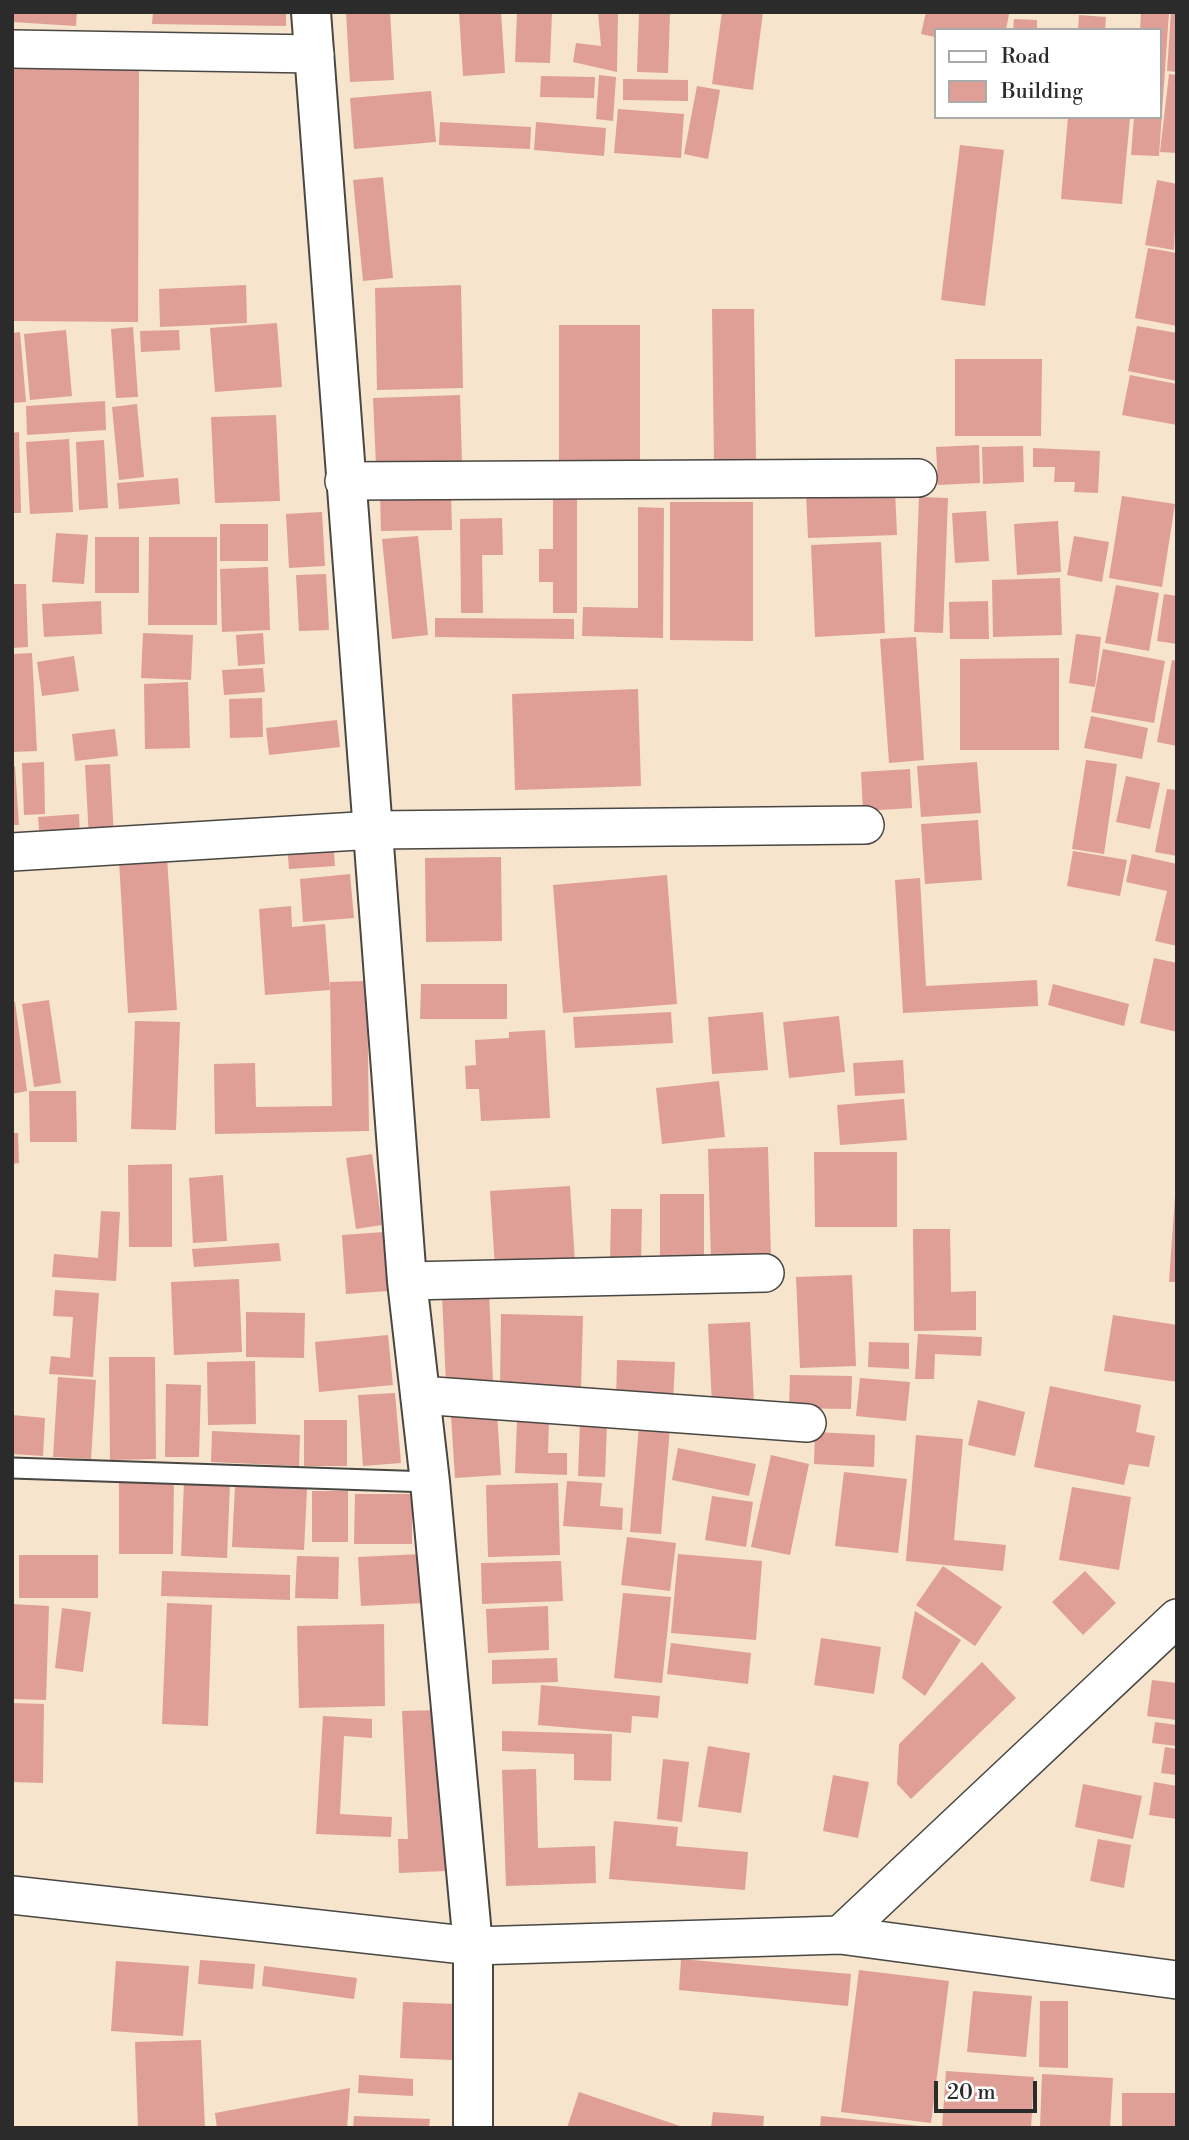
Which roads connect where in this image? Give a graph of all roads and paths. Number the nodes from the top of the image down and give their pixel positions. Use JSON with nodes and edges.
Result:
{"nodes":[{"id":1,"x":311,"y":12,"type":"edge"},
{"id":2,"x":12,"y":49,"type":"edge"},
{"id":3,"x":315,"y":54,"type":"junction"},
{"id":4,"x":918,"y":478,"type":"dead end"},
{"id":5,"x":344,"y":481,"type":"junction"},
{"id":6,"x":864,"y":825,"type":"dead end"},
{"id":7,"x":374,"y":830,"type":"junction"},
{"id":8,"x":12,"y":852,"type":"edge"},
{"id":9,"x":765,"y":1273,"type":"dead end"},
{"id":10,"x":407,"y":1281,"type":"junction"},
{"id":11,"x":420,"y":1395,"type":"junction"},
{"id":12,"x":807,"y":1423,"type":"dead end"},
{"id":13,"x":12,"y":1468,"type":"edge"},
{"id":14,"x":430,"y":1482,"type":"junction"},
{"id":15,"x":1177,"y":1618,"type":"edge"},
{"id":16,"x":12,"y":1895,"type":"edge"},
{"id":17,"x":840,"y":1935,"type":"junction"},
{"id":18,"x":473,"y":1946,"type":"junction"},
{"id":19,"x":1177,"y":1980,"type":"edge"},
{"id":20,"x":473,"y":2128,"type":"edge"}],
"edges":[{"from":1,"to":3,"type":"street"},
{"from":2,"to":3,"type":"street"},
{"from":3,"to":5,"type":"street"},
{"from":4,"to":5,"type":"street"},
{"from":5,"to":7,"type":"street"},
{"from":6,"to":7,"type":"street"},
{"from":7,"to":8,"type":"street"},
{"from":7,"to":10,"type":"street"},
{"from":9,"to":10,"type":"street"},
{"from":10,"to":11,"type":"street"},
{"from":11,"to":12,"type":"street"},
{"from":11,"to":14,"type":"street"},
{"from":13,"to":14,"type":"lane"},
{"from":14,"to":18,"type":"street"},
{"from":15,"to":17,"type":"street"},
{"from":16,"to":18,"type":"street"},
{"from":17,"to":18,"type":"street"},
{"from":17,"to":19,"type":"street"},
{"from":18,"to":20,"type":"street"}]}
